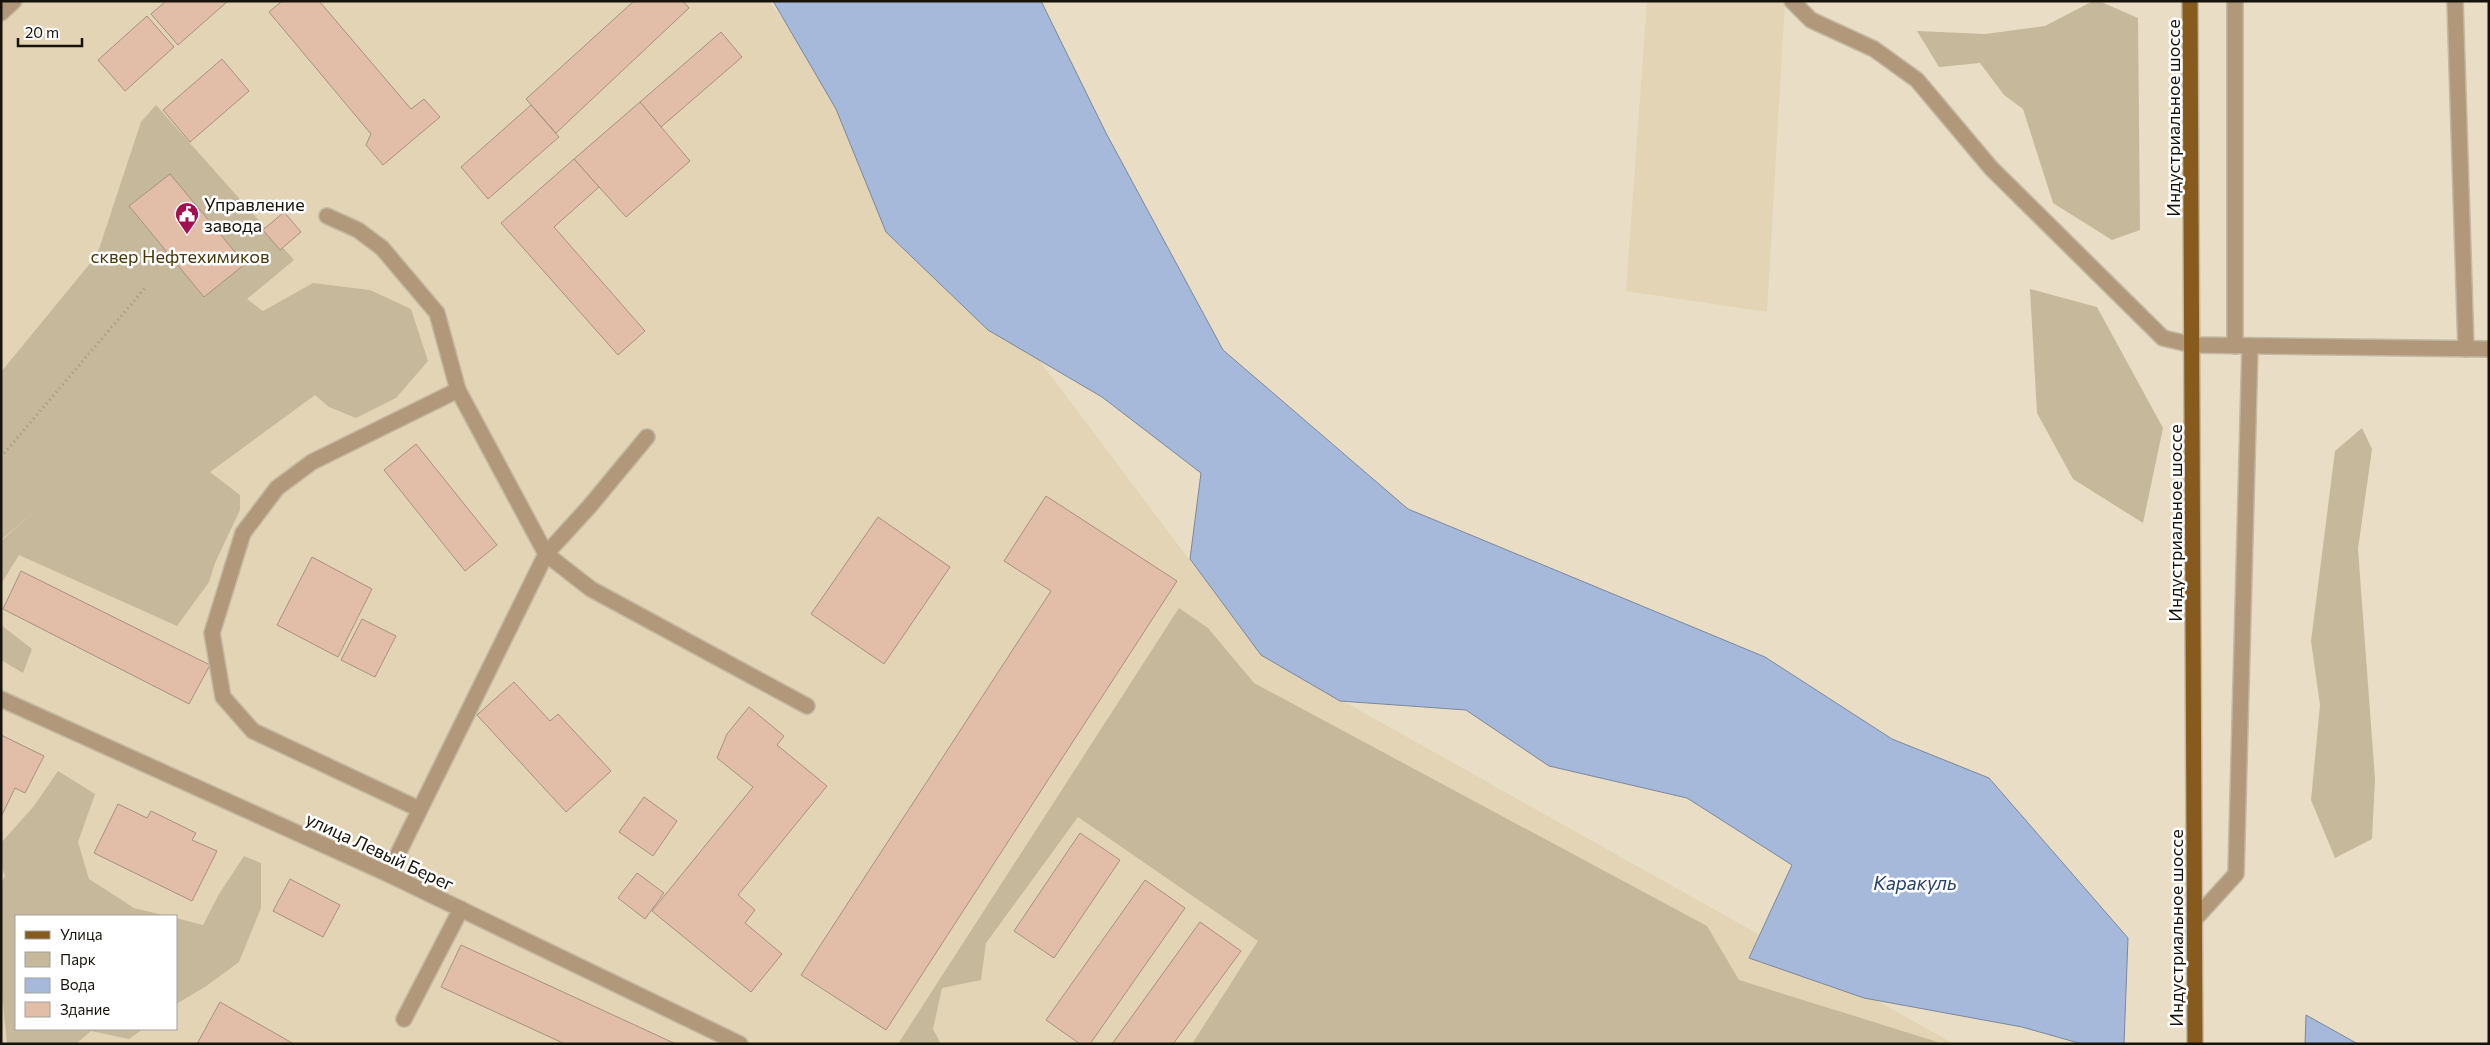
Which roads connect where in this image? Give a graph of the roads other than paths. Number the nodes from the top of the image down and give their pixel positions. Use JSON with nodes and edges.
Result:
{"nodes":[{"id":1,"x":14,"y":1,"type":"edge"},
{"id":2,"x":1792,"y":1,"type":"edge"},
{"id":3,"x":2190,"y":1,"type":"edge"},
{"id":4,"x":2235,"y":1,"type":"edge"},
{"id":5,"x":2455,"y":1,"type":"edge"},
{"id":6,"x":1,"y":13,"type":"edge"},
{"id":7,"x":327,"y":216,"type":"dead end"},
{"id":8,"x":2193,"y":345,"type":"junction"},
{"id":9,"x":2242,"y":346,"type":"junction"},
{"id":10,"x":2466,"y":349,"type":"junction"},
{"id":11,"x":2489,"y":349,"type":"edge"},
{"id":12,"x":458,"y":390,"type":"junction"},
{"id":13,"x":646,"y":437,"type":"dead end"},
{"id":14,"x":546,"y":554,"type":"junction"},
{"id":15,"x":1,"y":699,"type":"edge"},
{"id":16,"x":807,"y":706,"type":"dead end"},
{"id":17,"x":419,"y":809,"type":"junction"},
{"id":18,"x":388,"y":874,"type":"junction"},
{"id":19,"x":461,"y":909,"type":"junction"},
{"id":20,"x":2194,"y":920,"type":"junction"},
{"id":21,"x":404,"y":1019,"type":"dead end"},
{"id":22,"x":740,"y":1044,"type":"edge"},
{"id":23,"x":2195,"y":1044,"type":"edge"}],
"edges":[{"from":1,"to":6,"type":"street"},
{"from":2,"to":8,"type":"street"},
{"from":3,"to":8,"type":"main road","name":"Индустриальное шоссе"},
{"from":4,"to":9,"type":"street"},
{"from":5,"to":10,"type":"street"},
{"from":7,"to":12,"type":"street"},
{"from":8,"to":9,"type":"street"},
{"from":8,"to":20,"type":"main road","name":"Индустриальное шоссе"},
{"from":9,"to":10,"type":"street"},
{"from":9,"to":20,"type":"street"},
{"from":10,"to":11,"type":"street"},
{"from":12,"to":14,"type":"street"},
{"from":12,"to":17,"type":"street"},
{"from":13,"to":14,"type":"street"},
{"from":14,"to":16,"type":"street"},
{"from":14,"to":17,"type":"street"},
{"from":15,"to":18,"type":"street","name":"улица Левый Берег"},
{"from":17,"to":18,"type":"street"},
{"from":18,"to":19,"type":"street","name":"улица Левый Берег"},
{"from":19,"to":21,"type":"street"},
{"from":19,"to":22,"type":"street","name":"улица Левый Берег"},
{"from":20,"to":23,"type":"main road","name":"Индустриальное шоссе"}]}
